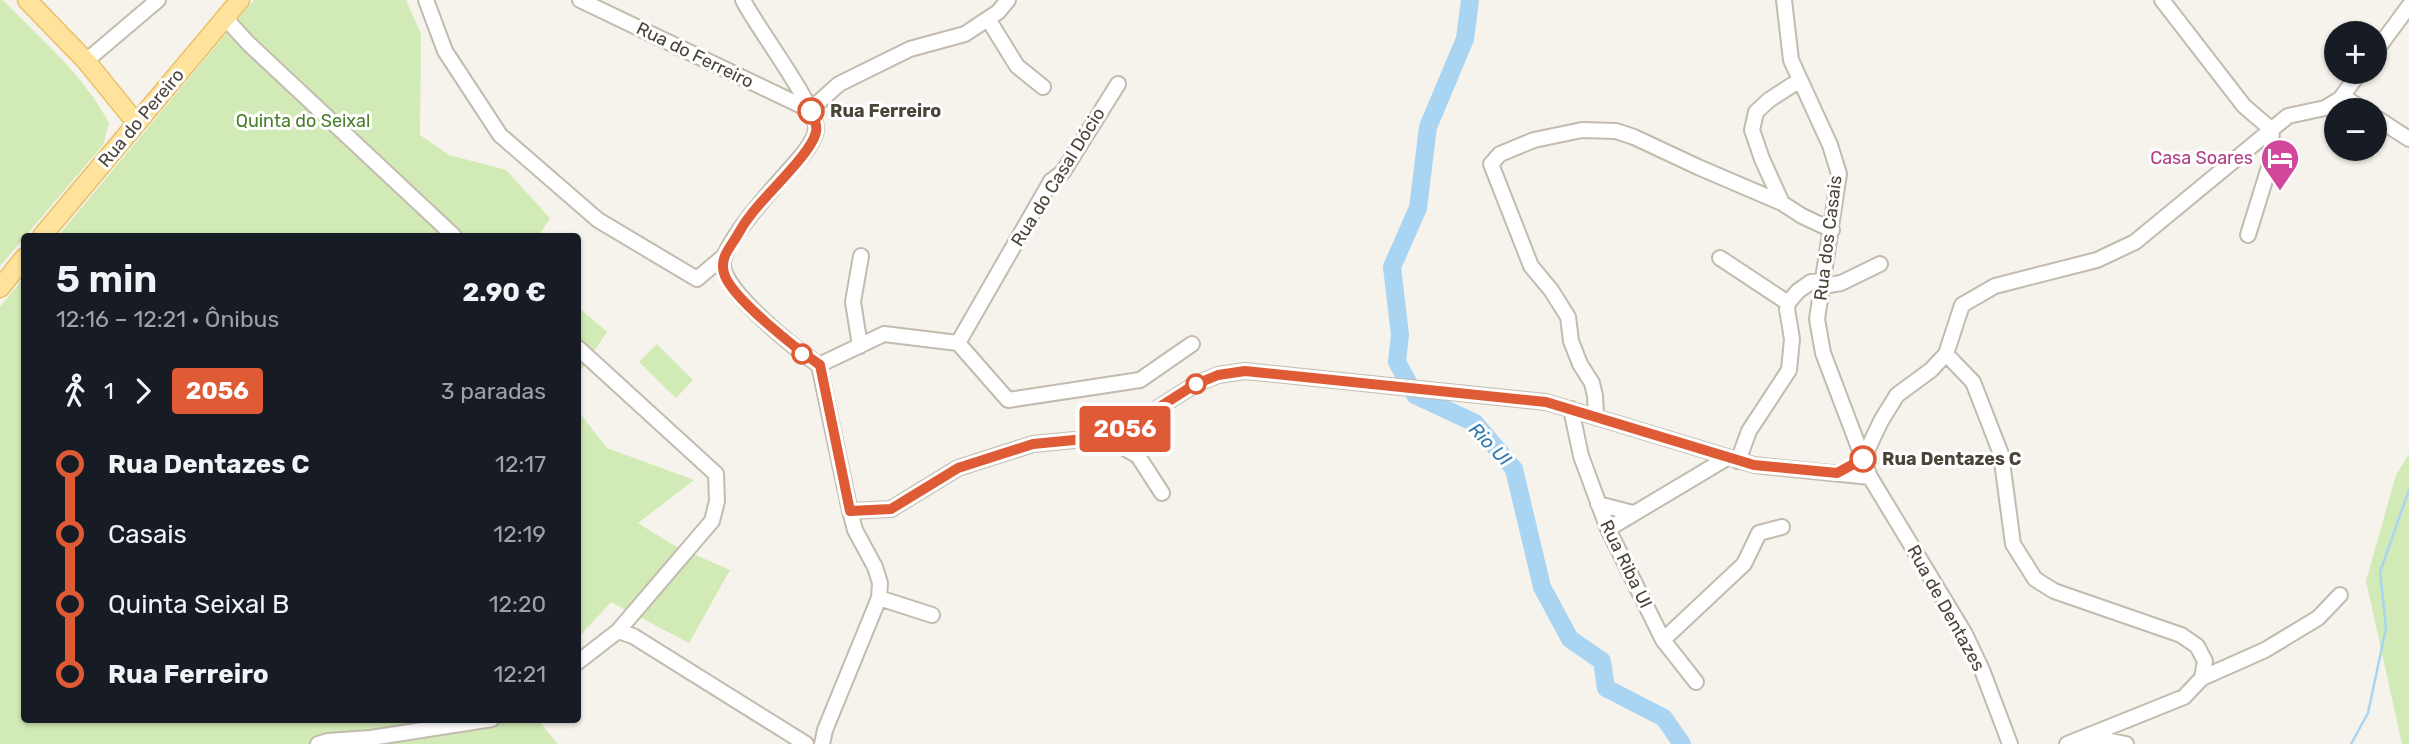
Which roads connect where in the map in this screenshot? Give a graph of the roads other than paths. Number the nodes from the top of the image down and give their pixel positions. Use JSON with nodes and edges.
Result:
{"nodes":[{"id":1,"x":27,"y":0,"type":"edge"},
{"id":2,"x":158,"y":0,"type":"edge"},
{"id":3,"x":240,"y":0,"type":"edge"},
{"id":4,"x":426,"y":0,"type":"edge"},
{"id":5,"x":580,"y":0,"type":"edge"},
{"id":6,"x":743,"y":0,"type":"edge"},
{"id":7,"x":1008,"y":0,"type":"edge"},
{"id":8,"x":1784,"y":0,"type":"edge"},
{"id":9,"x":2162,"y":0,"type":"edge"},
{"id":10,"x":2409,"y":6,"type":"edge"},
{"id":11,"x":225,"y":18,"type":"junction"},
{"id":12,"x":988,"y":19,"type":"junction"},
{"id":13,"x":2387,"y":36,"type":"edge"},
{"id":14,"x":86,"y":61,"type":"junction"},
{"id":15,"x":1800,"y":80,"type":"junction"},
{"id":16,"x":1118,"y":84,"type":"dead end"},
{"id":17,"x":2351,"y":84,"type":"edge"},
{"id":18,"x":1043,"y":87,"type":"dead end"},
{"id":19,"x":2342,"y":96,"type":"junction"},
{"id":20,"x":2345,"y":98,"type":"edge"},
{"id":21,"x":810,"y":110,"type":"junction"},
{"id":22,"x":138,"y":121,"type":"junction"},
{"id":23,"x":2387,"y":124,"type":"edge"},
{"id":24,"x":2272,"y":130,"type":"junction"},
{"id":25,"x":2409,"y":138,"type":"edge"},
{"id":26,"x":1782,"y":203,"type":"junction"},
{"id":27,"x":1832,"y":230,"type":"junction"},
{"id":28,"x":45,"y":233,"type":"edge"},
{"id":29,"x":451,"y":233,"type":"edge"},
{"id":30,"x":2248,"y":235,"type":"dead end"},
{"id":31,"x":724,"y":256,"type":"junction"},
{"id":32,"x":861,"y":256,"type":"dead end"},
{"id":33,"x":1720,"y":258,"type":"dead end"},
{"id":34,"x":21,"y":262,"type":"edge"},
{"id":35,"x":1880,"y":264,"type":"dead end"},
{"id":36,"x":1823,"y":283,"type":"junction"},
{"id":37,"x":0,"y":288,"type":"edge"},
{"id":38,"x":1788,"y":303,"type":"junction"},
{"id":39,"x":958,"y":344,"type":"junction"},
{"id":40,"x":1192,"y":344,"type":"dead end"},
{"id":41,"x":860,"y":346,"type":"junction"},
{"id":42,"x":581,"y":351,"type":"edge"},
{"id":43,"x":1945,"y":354,"type":"junction"},
{"id":44,"x":820,"y":365,"type":"junction"},
{"id":45,"x":1572,"y":409,"type":"junction"},
{"id":46,"x":1593,"y":415,"type":"junction"},
{"id":47,"x":1579,"y":436,"type":"junction"},
{"id":48,"x":1105,"y":437,"type":"junction"},
{"id":49,"x":1733,"y":459,"type":"junction"},
{"id":50,"x":1863,"y":459,"type":"junction"},
{"id":51,"x":1837,"y":473,"type":"junction"},
{"id":52,"x":1870,"y":477,"type":"junction"},
{"id":53,"x":1162,"y":493,"type":"dead end"},
{"id":54,"x":1598,"y":504,"type":"junction"},
{"id":55,"x":850,"y":511,"type":"junction"},
{"id":56,"x":1633,"y":513,"type":"junction"},
{"id":57,"x":1782,"y":527,"type":"dead end"},
{"id":58,"x":1608,"y":529,"type":"junction"},
{"id":59,"x":2340,"y":595,"type":"dead end"},
{"id":60,"x":879,"y":598,"type":"junction"},
{"id":61,"x":932,"y":615,"type":"dead end"},
{"id":62,"x":618,"y":631,"type":"junction"},
{"id":63,"x":1663,"y":640,"type":"junction"},
{"id":64,"x":581,"y":660,"type":"edge"},
{"id":65,"x":2202,"y":678,"type":"junction"},
{"id":66,"x":1696,"y":681,"type":"dead end"},
{"id":67,"x":467,"y":723,"type":"edge"},
{"id":68,"x":2087,"y":736,"type":"junction"},
{"id":69,"x":318,"y":744,"type":"edge"},
{"id":70,"x":806,"y":744,"type":"edge"},
{"id":71,"x":822,"y":744,"type":"edge"},
{"id":72,"x":2010,"y":744,"type":"edge"},
{"id":73,"x":2067,"y":744,"type":"edge"},
{"id":74,"x":2126,"y":744,"type":"edge"}],
"edges":[{"from":1,"to":14,"type":"main road"},
{"from":2,"to":14,"type":"street"},
{"from":3,"to":11,"type":"main road","name":"Rua do Pereiro"},
{"from":4,"to":31,"type":"street"},
{"from":5,"to":21,"type":"street","name":"Rua do Ferreiro"},
{"from":6,"to":21,"type":"street"},
{"from":7,"to":12,"type":"street"},
{"from":8,"to":15,"type":"street","name":"Rua dos Casais"},
{"from":9,"to":24,"type":"street"},
{"from":10,"to":13,"type":"street"},
{"from":11,"to":22,"type":"main road","name":"Rua do Pereiro"},
{"from":11,"to":29,"type":"street"},
{"from":12,"to":18,"type":"street"},
{"from":12,"to":21,"type":"street"},
{"from":14,"to":22,"type":"main road"},
{"from":15,"to":26,"type":"street"},
{"from":15,"to":27,"type":"street","name":"Rua dos Casais"},
{"from":16,"to":39,"type":"street","name":"Rua do Casal Dócio"},
{"from":17,"to":19,"type":"street"},
{"from":19,"to":20,"type":"street"},
{"from":19,"to":24,"type":"street"},
{"from":21,"to":31,"type":"street"},
{"from":22,"to":28,"type":"main road","name":"Rua do Pereiro"},
{"from":23,"to":25,"type":"street"},
{"from":24,"to":30,"type":"street"},
{"from":24,"to":43,"type":"street"},
{"from":26,"to":27,"type":"street"},
{"from":26,"to":46,"type":"street"},
{"from":27,"to":36,"type":"street","name":"Rua dos Casais"},
{"from":31,"to":44,"type":"street"},
{"from":32,"to":41,"type":"street"},
{"from":33,"to":38,"type":"street"},
{"from":34,"to":37,"type":"main road"},
{"from":35,"to":36,"type":"street"},
{"from":36,"to":38,"type":"street"},
{"from":36,"to":50,"type":"street","name":"Rua dos Casais"},
{"from":38,"to":49,"type":"street"},
{"from":39,"to":40,"type":"street"},
{"from":39,"to":41,"type":"street"},
{"from":41,"to":44,"type":"street"},
{"from":42,"to":62,"type":"street"},
{"from":43,"to":50,"type":"street"},
{"from":43,"to":65,"type":"street"},
{"from":44,"to":55,"type":"street"},
{"from":45,"to":46,"type":"street"},
{"from":45,"to":47,"type":"street","name":"Rua Riba Ul"},
{"from":45,"to":48,"type":"street"},
{"from":46,"to":47,"type":"street"},
{"from":46,"to":49,"type":"street"},
{"from":47,"to":54,"type":"street","name":"Rua Riba Ul"},
{"from":48,"to":53,"type":"street"},
{"from":48,"to":55,"type":"street"},
{"from":49,"to":51,"type":"street"},
{"from":49,"to":56,"type":"street"},
{"from":50,"to":51,"type":"street"},
{"from":50,"to":52,"type":"street","name":"Rua dos Casais"},
{"from":51,"to":52,"type":"street"},
{"from":52,"to":72,"type":"street","name":"Rua de Dentazes"},
{"from":54,"to":56,"type":"street"},
{"from":54,"to":58,"type":"street","name":"Rua Riba Ul"},
{"from":55,"to":60,"type":"street"},
{"from":56,"to":58,"type":"street"},
{"from":57,"to":63,"type":"street"},
{"from":58,"to":63,"type":"street","name":"Rua Riba Ul"},
{"from":59,"to":65,"type":"street"},
{"from":60,"to":61,"type":"street"},
{"from":60,"to":71,"type":"street"},
{"from":62,"to":64,"type":"street"},
{"from":62,"to":70,"type":"street"},
{"from":63,"to":66,"type":"street","name":"Rua Riba Ul"},
{"from":65,"to":68,"type":"street"},
{"from":67,"to":69,"type":"street"},
{"from":68,"to":73,"type":"street"},
{"from":68,"to":74,"type":"street"}]}
